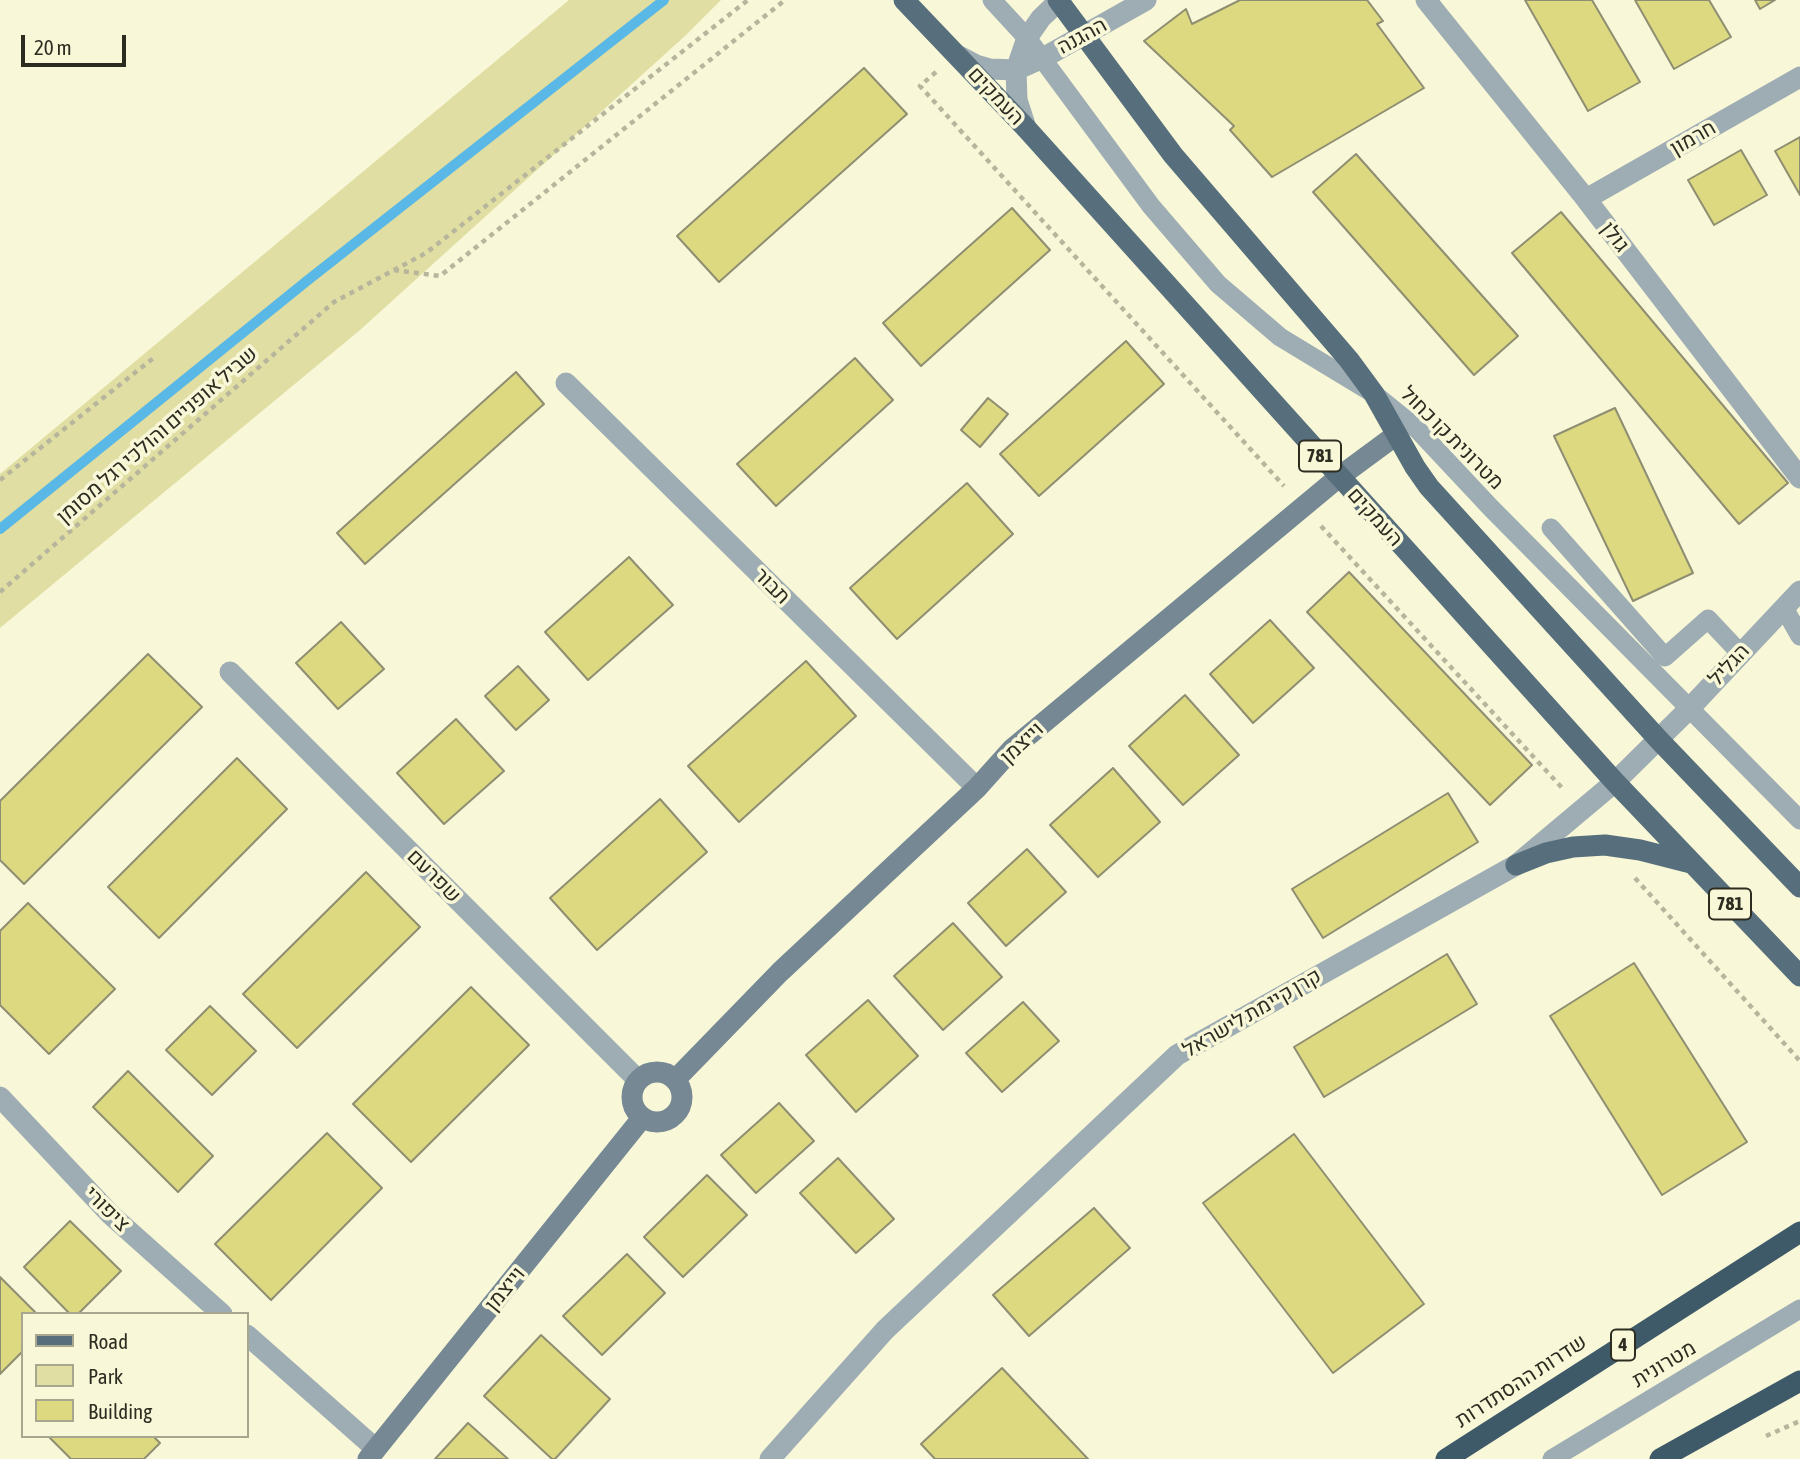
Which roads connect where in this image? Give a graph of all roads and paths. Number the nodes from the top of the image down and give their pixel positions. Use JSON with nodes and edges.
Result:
{"nodes":[{"id":1,"x":748,"y":0,"type":"edge"},
{"id":2,"x":785,"y":0,"type":"edge"},
{"id":3,"x":904,"y":0,"type":"edge"},
{"id":4,"x":992,"y":0,"type":"edge"},
{"id":5,"x":1059,"y":0,"type":"edge"},
{"id":6,"x":1146,"y":0,"type":"edge"},
{"id":7,"x":1426,"y":0,"type":"edge"},
{"id":8,"x":1083,"y":36,"type":"junction"},
{"id":9,"x":1027,"y":38,"type":"junction"},
{"id":10,"x":956,"y":53,"type":"junction"},
{"id":11,"x":1043,"y":58,"type":"junction"},
{"id":12,"x":1016,"y":69,"type":"junction"},
{"id":13,"x":1800,"y":76,"type":"edge"},
{"id":14,"x":1026,"y":128,"type":"junction"},
{"id":15,"x":1586,"y":199,"type":"junction"},
{"id":16,"x":393,"y":270,"type":"junction"},
{"id":17,"x":156,"y":356,"type":"dead end"},
{"id":18,"x":566,"y":383,"type":"dead end"},
{"id":19,"x":1374,"y":394,"type":"junction"},
{"id":20,"x":1396,"y":435,"type":"junction"},
{"id":21,"x":1339,"y":477,"type":"junction"},
{"id":22,"x":1800,"y":478,"type":"edge"},
{"id":23,"x":0,"y":480,"type":"edge"},
{"id":24,"x":1303,"y":507,"type":"junction"},
{"id":25,"x":1551,"y":528,"type":"dead end"},
{"id":26,"x":1800,"y":591,"type":"edge"},
{"id":27,"x":0,"y":592,"type":"edge"},
{"id":28,"x":1784,"y":608,"type":"junction"},
{"id":29,"x":1800,"y":636,"type":"edge"},
{"id":30,"x":1740,"y":653,"type":"junction"},
{"id":31,"x":230,"y":672,"type":"dead end"},
{"id":32,"x":1689,"y":709,"type":"junction"},
{"id":33,"x":1658,"y":740,"type":"junction"},
{"id":34,"x":1615,"y":782,"type":"junction"},
{"id":35,"x":977,"y":788,"type":"junction"},
{"id":36,"x":1582,"y":810,"type":"junction"},
{"id":37,"x":1800,"y":820,"type":"edge"},
{"id":38,"x":1605,"y":845,"type":"junction"},
{"id":39,"x":1692,"y":864,"type":"junction"},
{"id":40,"x":1516,"y":865,"type":"junction"},
{"id":41,"x":1800,"y":887,"type":"edge"},
{"id":42,"x":1800,"y":976,"type":"edge"},
{"id":43,"x":1800,"y":1061,"type":"edge"},
{"id":44,"x":638,"y":1080,"type":"junction"},
{"id":45,"x":675,"y":1080,"type":"junction"},
{"id":46,"x":0,"y":1097,"type":"edge"},
{"id":47,"x":642,"y":1118,"type":"junction"},
{"id":48,"x":1795,"y":1233,"type":"edge"},
{"id":49,"x":1800,"y":1309,"type":"edge"},
{"id":50,"x":220,"y":1312,"type":"edge"},
{"id":51,"x":248,"y":1336,"type":"edge"},
{"id":52,"x":1800,"y":1381,"type":"edge"},
{"id":53,"x":372,"y":1454,"type":"edge"},
{"id":54,"x":770,"y":1459,"type":"edge"},
{"id":55,"x":1446,"y":1459,"type":"edge"},
{"id":56,"x":1552,"y":1459,"type":"edge"},
{"id":57,"x":1660,"y":1459,"type":"edge"}],
"edges":[{"from":1,"to":16,"type":"path","name":"שביל אופניים והולכי רגל מסומן"},
{"from":2,"to":16,"type":"path"},
{"from":3,"to":10,"type":"main road","number":"781"},
{"from":4,"to":9,"type":"lane","name":"מטרונית קו כחול"},
{"from":5,"to":8,"type":"main road"},
{"from":5,"to":9,"type":"street","name":"ההגנה"},
{"from":6,"to":8,"type":"street","name":"ההגנה"},
{"from":7,"to":15,"type":"street","name":"גולן"},
{"from":8,"to":11,"type":"street","name":"ההגנה"},
{"from":8,"to":19,"type":"main road"},
{"from":9,"to":11,"type":"lane","name":"מטרונית קו כחול"},
{"from":9,"to":12,"type":"street","name":"ההגנה"},
{"from":10,"to":12,"type":"street","name":"ההגנה"},
{"from":10,"to":14,"type":"main road","name":"העמקים","number":"781"},
{"from":10,"to":24,"type":"path"},
{"from":11,"to":12,"type":"street","name":"ההגנה"},
{"from":11,"to":19,"type":"lane","name":"מטרונית קו כחול"},
{"from":12,"to":14,"type":"street","name":"ההגנה"},
{"from":13,"to":15,"type":"street","name":"חרמון"},
{"from":14,"to":21,"type":"main road","name":"העמקים","number":"781"},
{"from":15,"to":22,"type":"street","name":"גולן"},
{"from":16,"to":27,"type":"path","name":"שביל אופניים והולכי רגל מסומן"},
{"from":17,"to":23,"type":"path"},
{"from":18,"to":35,"type":"street","name":"תבור"},
{"from":19,"to":20,"type":"main road"},
{"from":19,"to":32,"type":"lane","name":"מטרונית קו כחול"},
{"from":20,"to":21,"type":"street","name":"וייצמן"},
{"from":20,"to":33,"type":"main road"},
{"from":21,"to":24,"type":"street","name":"וייצמן"},
{"from":21,"to":34,"type":"main road","name":"העמקים","number":"781"},
{"from":24,"to":35,"type":"street","name":"וייצמן"},
{"from":24,"to":36,"type":"path"},
{"from":25,"to":30,"type":"lane"},
{"from":26,"to":28,"type":"street","name":"הגליל"},
{"from":28,"to":29,"type":"lane"},
{"from":28,"to":30,"type":"street","name":"הגליל"},
{"from":30,"to":32,"type":"street","name":"הגליל"},
{"from":31,"to":44,"type":"street","name":"שפרעם"},
{"from":32,"to":33,"type":"street","name":"הגליל"},
{"from":32,"to":37,"type":"lane","name":"מטרונית קו כחול"},
{"from":33,"to":34,"type":"street","name":"קרן קיימת לישראל"},
{"from":33,"to":41,"type":"main road"},
{"from":34,"to":36,"type":"street","name":"קרן קיימת לישראל"},
{"from":34,"to":39,"type":"main road","name":"העמקים","number":"781"},
{"from":35,"to":45,"type":"street","name":"וייצמן"},
{"from":36,"to":40,"type":"street","name":"קרן קיימת לישראל"},
{"from":38,"to":39,"type":"main road"},
{"from":38,"to":40,"type":"main road"},
{"from":38,"to":43,"type":"path"},
{"from":39,"to":42,"type":"main road","name":"העמקים","number":"781"},
{"from":40,"to":54,"type":"street","name":"קרן קיימת לישראל"},
{"from":44,"to":45,"type":"street"},
{"from":44,"to":47,"type":"street"},
{"from":45,"to":47,"type":"street"},
{"from":46,"to":50,"type":"street","name":"ציפורי"},
{"from":47,"to":53,"type":"street","name":"וייצמן"},
{"from":48,"to":55,"type":"highway","name":"שדרות ההסתדרות","number":"4"},
{"from":49,"to":56,"type":"lane","name":"מטרונית"},
{"from":51,"to":53,"type":"street"},
{"from":52,"to":57,"type":"highway"}]}
